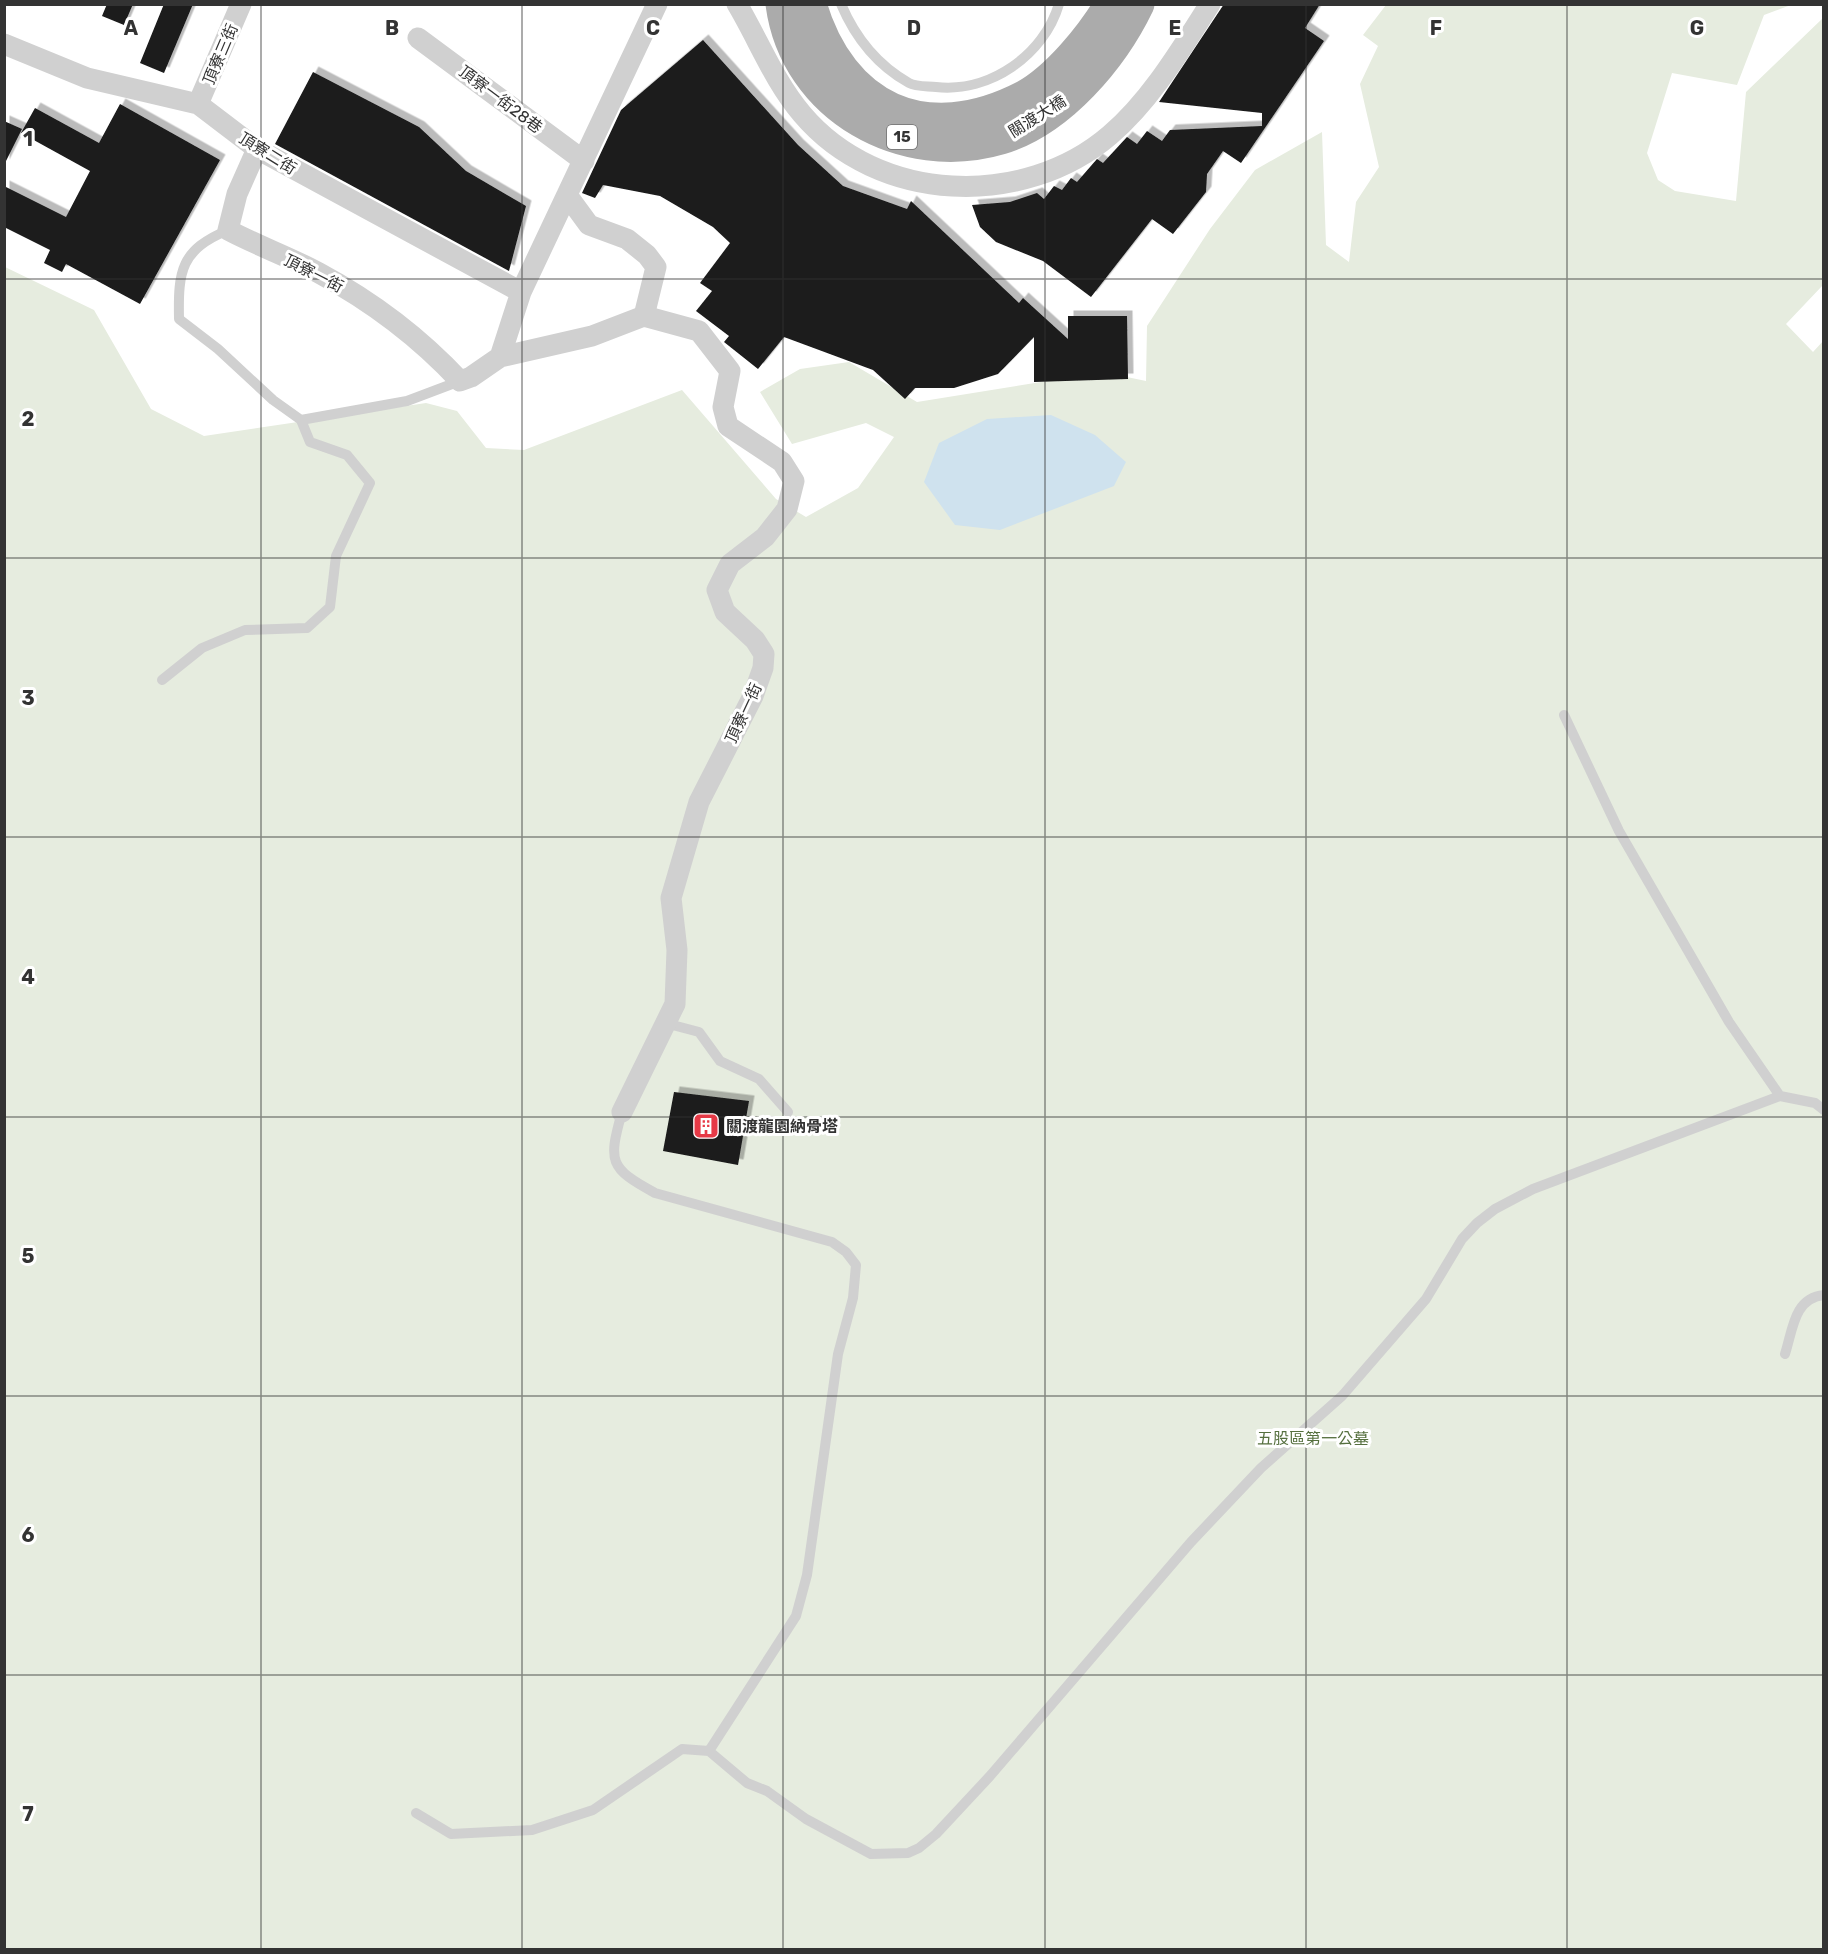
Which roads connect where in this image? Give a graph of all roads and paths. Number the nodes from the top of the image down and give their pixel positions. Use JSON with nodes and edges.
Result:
{"nodes":[{"id":1,"x":241,"y":4,"type":"edge"},
{"id":2,"x":657,"y":4,"type":"edge"},
{"id":3,"x":737,"y":4,"type":"edge"},
{"id":4,"x":782,"y":4,"type":"edge"},
{"id":5,"x":810,"y":4,"type":"edge"},
{"id":6,"x":841,"y":4,"type":"edge"},
{"id":7,"x":1059,"y":4,"type":"edge"},
{"id":8,"x":1111,"y":4,"type":"edge"},
{"id":9,"x":1138,"y":4,"type":"edge"},
{"id":10,"x":1210,"y":4,"type":"edge"},
{"id":11,"x":418,"y":38,"type":"dead end"},
{"id":12,"x":4,"y":44,"type":"edge"},
{"id":13,"x":198,"y":104,"type":"junction"},
{"id":14,"x":257,"y":149,"type":"junction"},
{"id":15,"x":584,"y":161,"type":"junction"},
{"id":16,"x":567,"y":195,"type":"junction"},
{"id":17,"x":228,"y":230,"type":"junction"},
{"id":18,"x":521,"y":292,"type":"junction"},
{"id":19,"x":645,"y":316,"type":"junction"},
{"id":20,"x":500,"y":357,"type":"junction"},
{"id":21,"x":460,"y":381,"type":"junction"},
{"id":22,"x":301,"y":420,"type":"junction"},
{"id":23,"x":162,"y":680,"type":"dead end"},
{"id":24,"x":1564,"y":715,"type":"dead end"},
{"id":25,"x":665,"y":1023,"type":"junction"},
{"id":26,"x":1780,"y":1096,"type":"junction"},
{"id":27,"x":1824,"y":1110,"type":"edge"},
{"id":28,"x":622,"y":1112,"type":"joint"},
{"id":29,"x":788,"y":1112,"type":"dead end"},
{"id":30,"x":1824,"y":1295,"type":"edge"},
{"id":31,"x":1785,"y":1354,"type":"dead end"},
{"id":32,"x":709,"y":1751,"type":"junction"},
{"id":33,"x":416,"y":1813,"type":"dead end"}],
"edges":[{"from":1,"to":13,"type":"street","name":"頂寮三街"},
{"from":2,"to":15,"type":"street"},
{"from":3,"to":10,"type":"street"},
{"from":4,"to":9,"type":"main road","name":"關渡大橋","number":"15"},
{"from":5,"to":8,"type":"main road"},
{"from":6,"to":7,"type":"lane"},
{"from":11,"to":15,"type":"street","name":"頂寮一街28巷"},
{"from":12,"to":13,"type":"street","name":"頂寮二街"},
{"from":13,"to":14,"type":"street","name":"頂寮二街"},
{"from":14,"to":17,"type":"street"},
{"from":14,"to":18,"type":"street","name":"頂寮二街"},
{"from":15,"to":16,"type":"street"},
{"from":16,"to":18,"type":"street"},
{"from":16,"to":19,"type":"street"},
{"from":17,"to":21,"type":"street","name":"頂寮一街"},
{"from":17,"to":22,"type":"lane"},
{"from":18,"to":20,"type":"street"},
{"from":19,"to":20,"type":"street"},
{"from":19,"to":25,"type":"street","name":"頂寮一街"},
{"from":20,"to":21,"type":"street"},
{"from":21,"to":22,"type":"lane"},
{"from":22,"to":23,"type":"lane"},
{"from":24,"to":26,"type":"lane"},
{"from":25,"to":28,"type":"street","name":"頂寮一街"},
{"from":25,"to":29,"type":"lane"},
{"from":26,"to":27,"type":"lane"},
{"from":26,"to":32,"type":"lane"},
{"from":28,"to":32,"type":"lane"},
{"from":30,"to":31,"type":"lane"},
{"from":32,"to":33,"type":"lane"}]}
